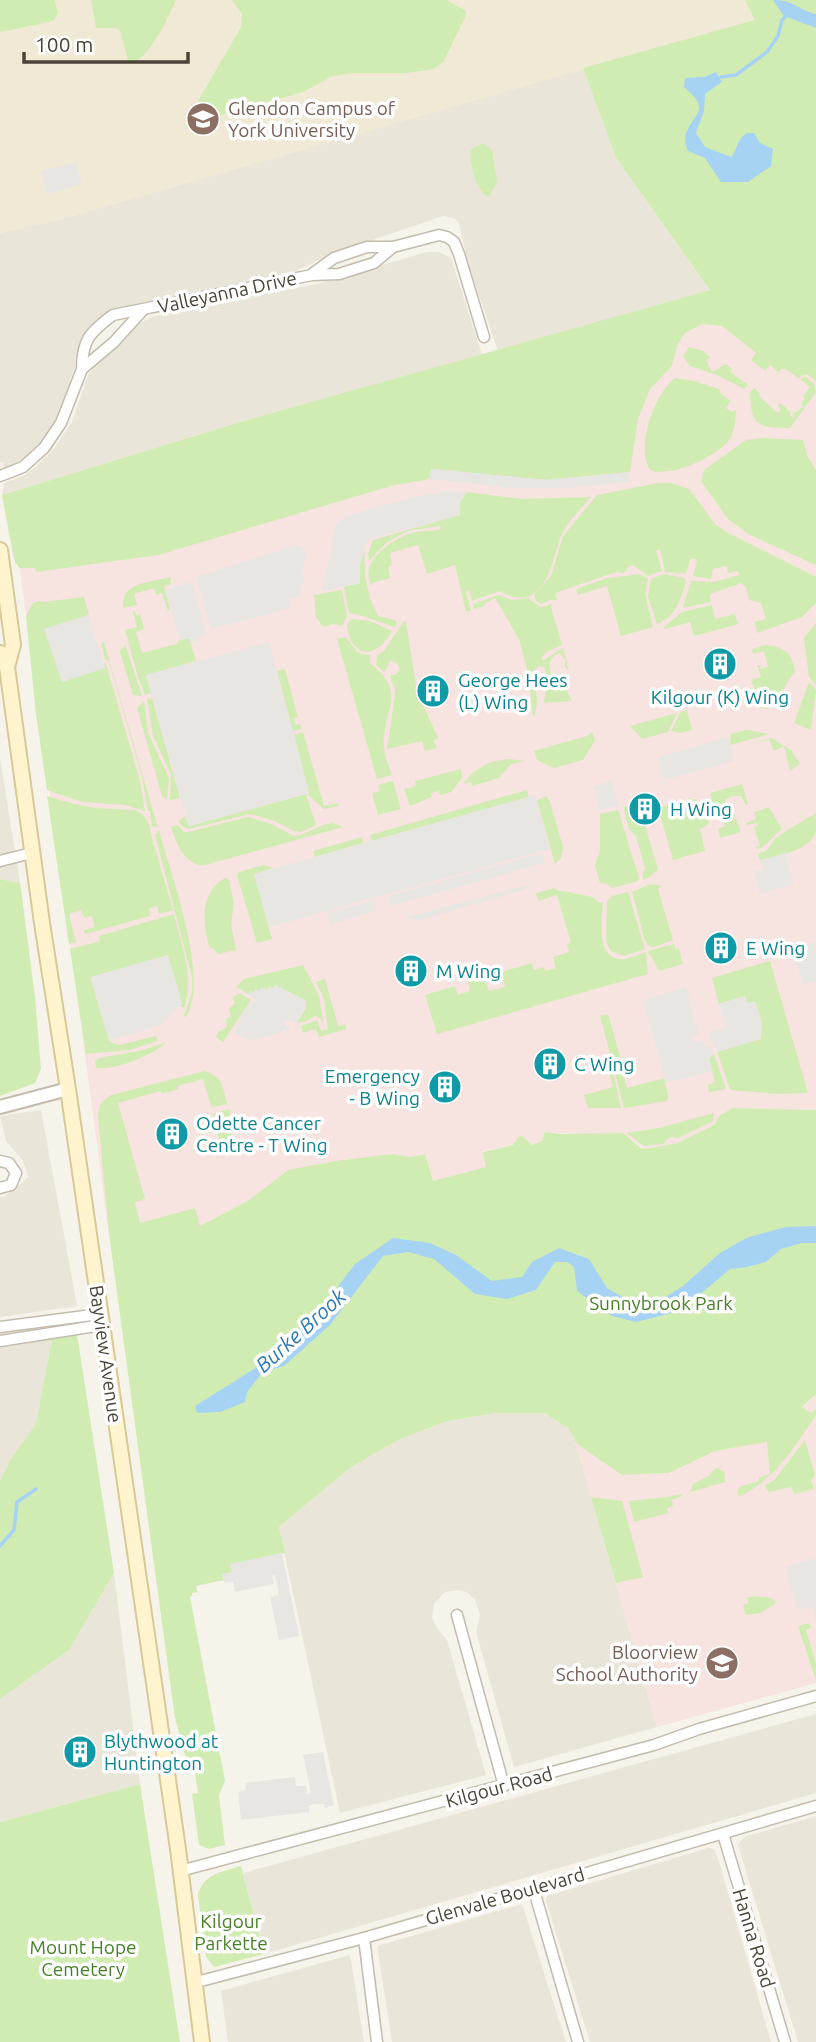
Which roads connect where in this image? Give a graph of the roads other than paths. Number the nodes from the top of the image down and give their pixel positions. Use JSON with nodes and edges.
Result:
{"nodes":[{"id":1,"x":393,"y":247,"type":"junction"},
{"id":2,"x":312,"y":275,"type":"junction"},
{"id":3,"x":143,"y":310,"type":"junction"},
{"id":4,"x":484,"y":337,"type":"dead end"},
{"id":5,"x":82,"y":369,"type":"junction"},
{"id":6,"x":0,"y":476,"type":"edge"},
{"id":7,"x":0,"y":550,"type":"edge"},
{"id":8,"x":0,"y":653,"type":"edge"},
{"id":9,"x":7,"y":667,"type":"junction"},
{"id":10,"x":32,"y":853,"type":"junction"},
{"id":11,"x":0,"y":861,"type":"edge"},
{"id":12,"x":68,"y":1089,"type":"junction"},
{"id":13,"x":0,"y":1107,"type":"edge"},
{"id":14,"x":0,"y":1161,"type":"edge"},
{"id":15,"x":0,"y":1188,"type":"edge"},
{"id":16,"x":101,"y":1319,"type":"junction"},
{"id":17,"x":39,"y":1322,"type":"junction"},
{"id":18,"x":0,"y":1327,"type":"edge"},
{"id":19,"x":40,"y":1335,"type":"junction"},
{"id":20,"x":0,"y":1341,"type":"edge"},
{"id":21,"x":457,"y":1615,"type":"dead end"},
{"id":22,"x":816,"y":1696,"type":"edge"},
{"id":23,"x":504,"y":1786,"type":"junction"},
{"id":24,"x":816,"y":1806,"type":"edge"},
{"id":25,"x":723,"y":1834,"type":"junction"},
{"id":26,"x":180,"y":1871,"type":"junction"},
{"id":27,"x":533,"y":1887,"type":"junction"},
{"id":28,"x":363,"y":1938,"type":"junction"},
{"id":29,"x":193,"y":1983,"type":"junction"},
{"id":30,"x":202,"y":2042,"type":"edge"},
{"id":31,"x":377,"y":2042,"type":"edge"},
{"id":32,"x":578,"y":2042,"type":"edge"},
{"id":33,"x":786,"y":2042,"type":"edge"}],
"edges":[{"from":1,"to":2,"type":"street","name":"Valleyanna Drive"},
{"from":1,"to":2,"type":"street","name":"Valleyanna Drive"},
{"from":1,"to":4,"type":"street","name":"Valleyanna Drive"},
{"from":2,"to":3,"type":"street","name":"Valleyanna Drive"},
{"from":3,"to":5,"type":"street","name":"Valleyanna Drive"},
{"from":3,"to":5,"type":"street","name":"Valleyanna Drive"},
{"from":5,"to":6,"type":"street","name":"Valleyanna Drive"},
{"from":7,"to":9,"type":"main road","name":"Bayview Avenue"},
{"from":8,"to":9,"type":"main road","name":"Bayview Avenue"},
{"from":9,"to":10,"type":"main road","name":"Bayview Avenue"},
{"from":10,"to":11,"type":"street"},
{"from":10,"to":12,"type":"main road","name":"Bayview Avenue"},
{"from":12,"to":13,"type":"street"},
{"from":12,"to":16,"type":"main road","name":"Bayview Avenue"},
{"from":14,"to":15,"type":"street"},
{"from":16,"to":17,"type":"street"},
{"from":16,"to":19,"type":"street"},
{"from":16,"to":26,"type":"main road","name":"Bayview Avenue"},
{"from":17,"to":18,"type":"street"},
{"from":17,"to":19,"type":"street"},
{"from":19,"to":20,"type":"street"},
{"from":21,"to":23,"type":"street"},
{"from":22,"to":23,"type":"street","name":"Kilgour Road"},
{"from":23,"to":26,"type":"street","name":"Kilgour Road"},
{"from":24,"to":25,"type":"street","name":"Glenvale Boulevard"},
{"from":25,"to":27,"type":"street","name":"Glenvale Boulevard"},
{"from":25,"to":33,"type":"street","name":"Hanna Road"},
{"from":26,"to":29,"type":"main road","name":"Bayview Avenue"},
{"from":27,"to":28,"type":"street","name":"Glenvale Boulevard"},
{"from":27,"to":32,"type":"street"},
{"from":28,"to":29,"type":"street","name":"Glenvale Boulevard"},
{"from":28,"to":31,"type":"street"},
{"from":29,"to":30,"type":"main road","name":"Bayview Avenue"}]}
